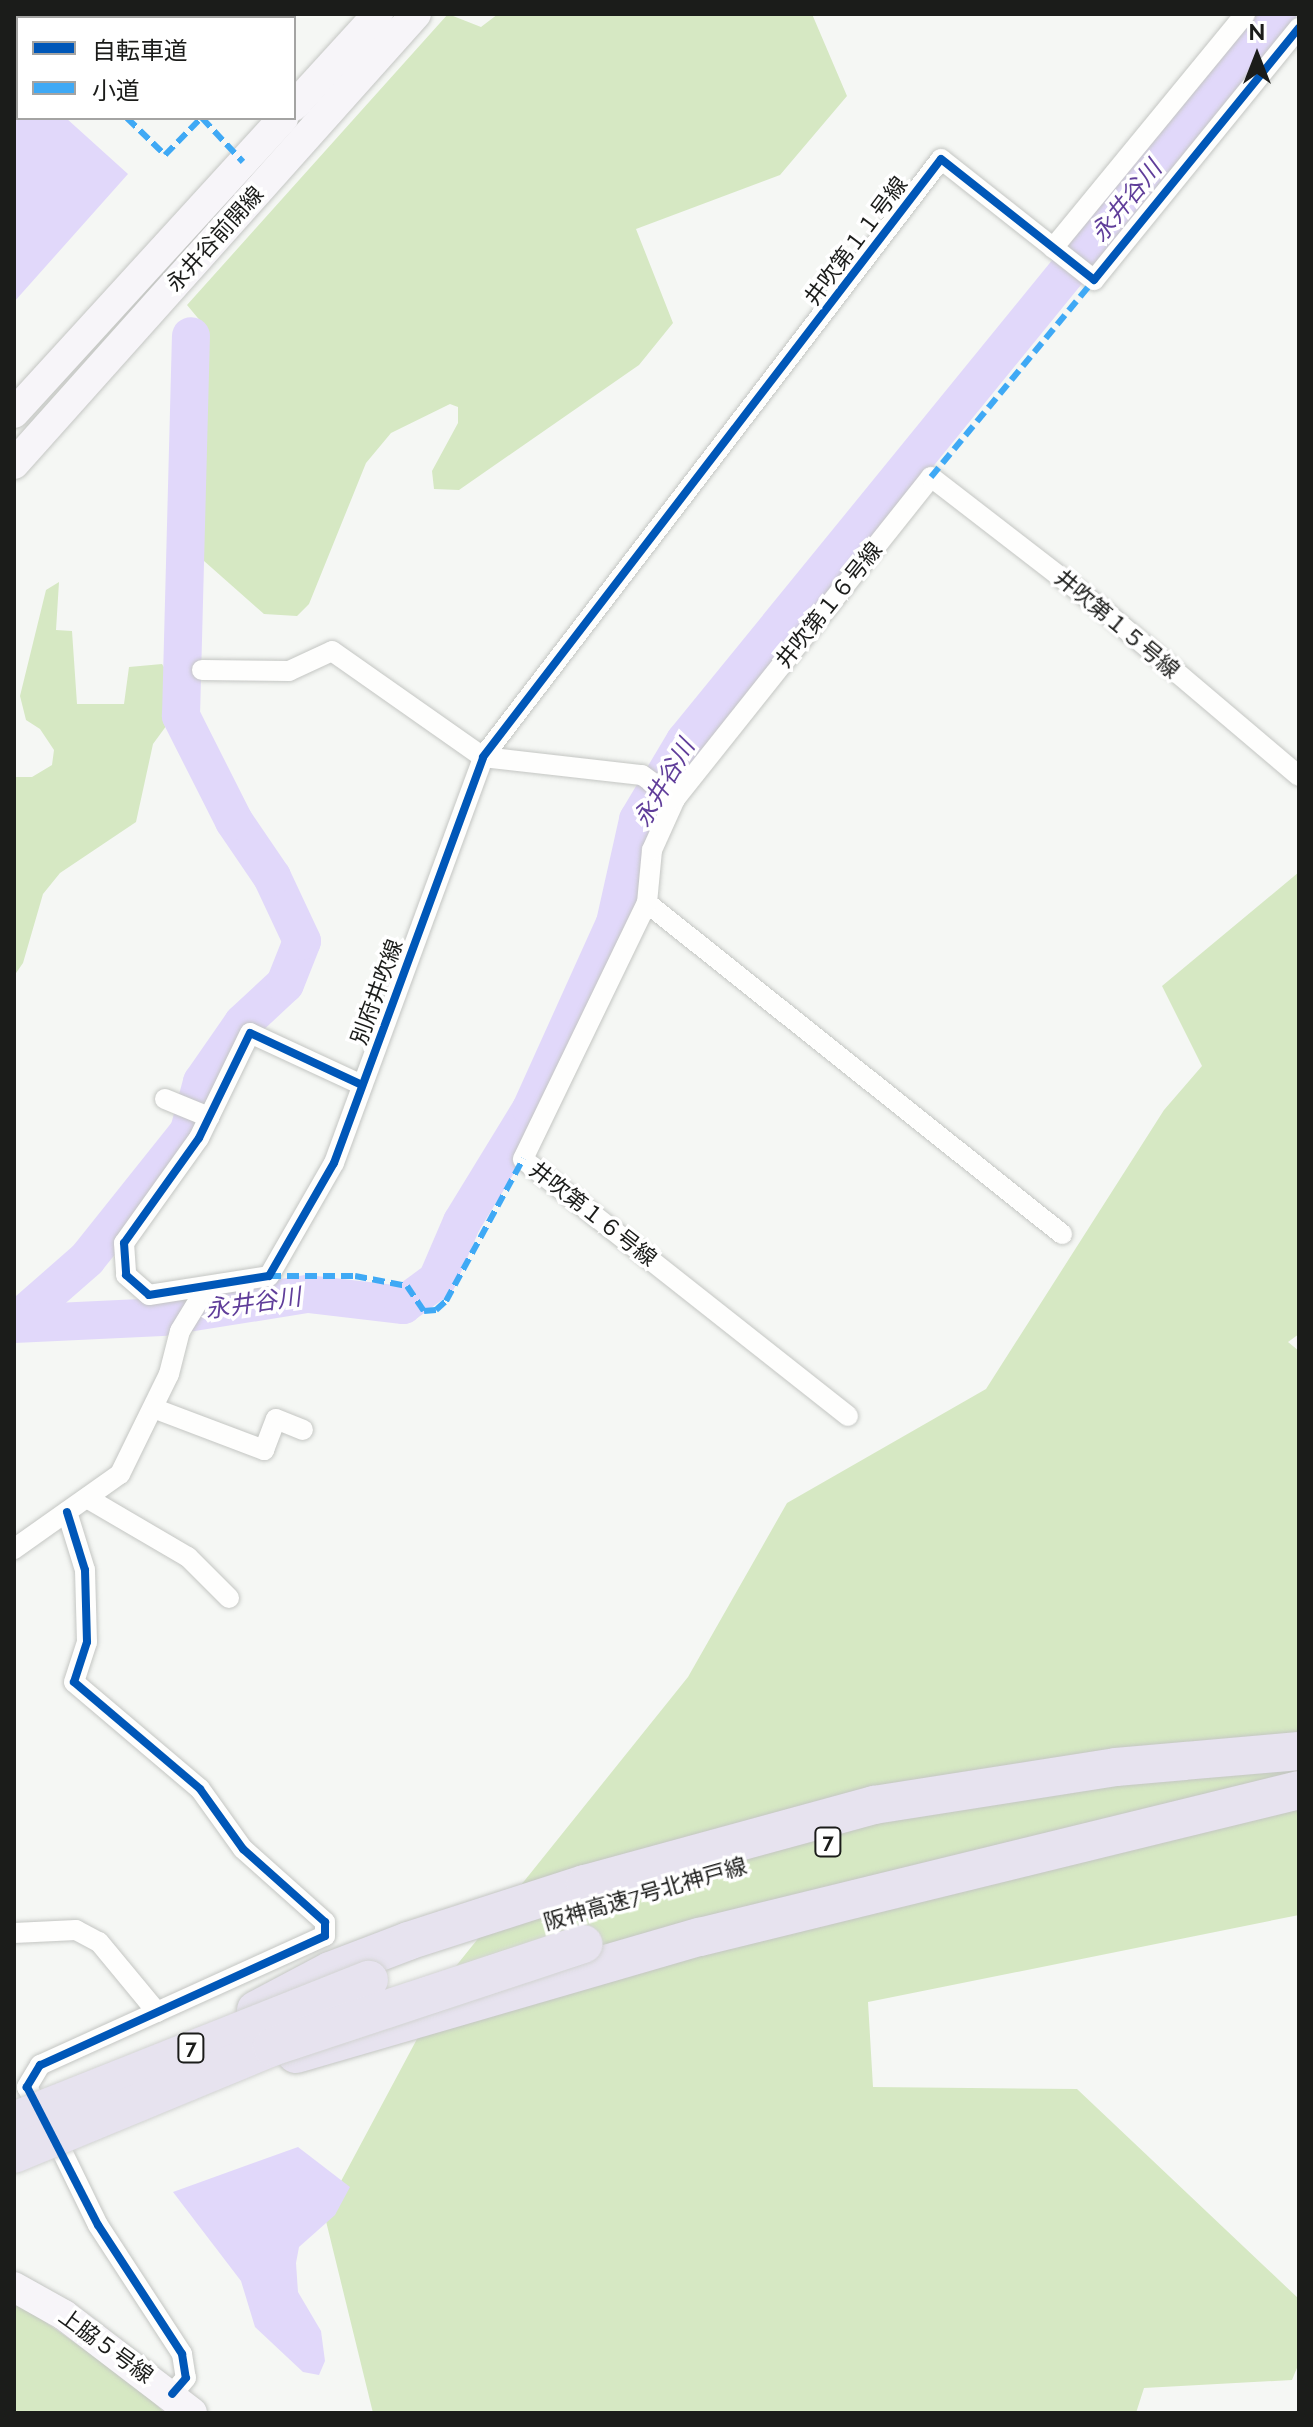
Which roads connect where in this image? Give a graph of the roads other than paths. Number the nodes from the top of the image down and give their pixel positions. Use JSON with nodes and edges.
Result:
{"nodes":[{"id":1,"x":378,"y":14,"type":"edge"},
{"id":2,"x":416,"y":14,"type":"edge"},
{"id":3,"x":1245,"y":14,"type":"edge"},
{"id":4,"x":1299,"y":28,"type":"edge"},
{"id":5,"x":296,"y":104,"type":"edge"},
{"id":6,"x":281,"y":120,"type":"edge"},
{"id":7,"x":1057,"y":252,"type":"junction"},
{"id":8,"x":14,"y":413,"type":"edge"},
{"id":9,"x":14,"y":464,"type":"edge"},
{"id":10,"x":931,"y":477,"type":"joint"},
{"id":11,"x":202,"y":670,"type":"dead end"},
{"id":12,"x":483,"y":757,"type":"junction"},
{"id":13,"x":1299,"y":776,"type":"edge"},
{"id":14,"x":671,"y":796,"type":"junction"},
{"id":15,"x":647,"y":903,"type":"junction"},
{"id":16,"x":362,"y":1085,"type":"junction"},
{"id":17,"x":165,"y":1099,"type":"dead end"},
{"id":18,"x":198,"y":1113,"type":"junction"},
{"id":19,"x":1062,"y":1234,"type":"dead end"},
{"id":20,"x":205,"y":1290,"type":"junction"},
{"id":21,"x":153,"y":1408,"type":"junction"},
{"id":22,"x":848,"y":1416,"type":"dead end"},
{"id":23,"x":303,"y":1430,"type":"dead end"},
{"id":24,"x":87,"y":1498,"type":"junction"},
{"id":25,"x":67,"y":1512,"type":"junction"},
{"id":26,"x":14,"y":1549,"type":"edge"},
{"id":27,"x":229,"y":1598,"type":"dead end"},
{"id":28,"x":1299,"y":1751,"type":"edge"},
{"id":29,"x":1299,"y":1790,"type":"edge"},
{"id":30,"x":14,"y":1933,"type":"edge"},
{"id":31,"x":157,"y":2012,"type":"junction"},
{"id":32,"x":24,"y":2122,"type":"edge"},
{"id":33,"x":57,"y":2141,"type":"dead end"},
{"id":34,"x":14,"y":2144,"type":"edge"},
{"id":35,"x":14,"y":2154,"type":"edge"},
{"id":36,"x":14,"y":2287,"type":"edge"},
{"id":37,"x":182,"y":2403,"type":"edge"}],
"edges":[{"from":1,"to":5,"type":"street"},
{"from":2,"to":9,"type":"street","name":"永井谷前開線"},
{"from":3,"to":7,"type":"street"},
{"from":4,"to":7,"type":"street","name":"井吹第１１号線"},
{"from":6,"to":8,"type":"street","name":"永井谷前開線"},
{"from":7,"to":12,"type":"street","name":"井吹第１１号線"},
{"from":10,"to":13,"type":"street","name":"井吹第１５号線"},
{"from":10,"to":14,"type":"street","name":"井吹第１６号線"},
{"from":11,"to":12,"type":"street"},
{"from":12,"to":14,"type":"street"},
{"from":12,"to":16,"type":"street","name":"別府井吹線"},
{"from":14,"to":15,"type":"street","name":"井吹第１６号線"},
{"from":15,"to":19,"type":"street"},
{"from":15,"to":22,"type":"street","name":"井吹第１６号線"},
{"from":16,"to":18,"type":"street"},
{"from":16,"to":20,"type":"street","name":"別府井吹線"},
{"from":17,"to":18,"type":"street"},
{"from":18,"to":20,"type":"street"},
{"from":20,"to":21,"type":"street"},
{"from":21,"to":23,"type":"street"},
{"from":21,"to":24,"type":"street"},
{"from":24,"to":25,"type":"street"},
{"from":24,"to":27,"type":"street"},
{"from":25,"to":26,"type":"street"},
{"from":25,"to":31,"type":"street"},
{"from":28,"to":32,"type":"highway","name":"阪神高速7号北神戸線","number":"7","bridge":true},
{"from":28,"to":32,"type":"highway"},
{"from":29,"to":34,"type":"highway"},
{"from":29,"to":35,"type":"highway","name":"阪神高速7号北神戸線","number":"7","bridge":true},
{"from":30,"to":31,"type":"street"},
{"from":31,"to":32,"type":"street"},
{"from":33,"to":37,"type":"street"},
{"from":36,"to":37,"type":"street","name":"上脇５号線"}]}
